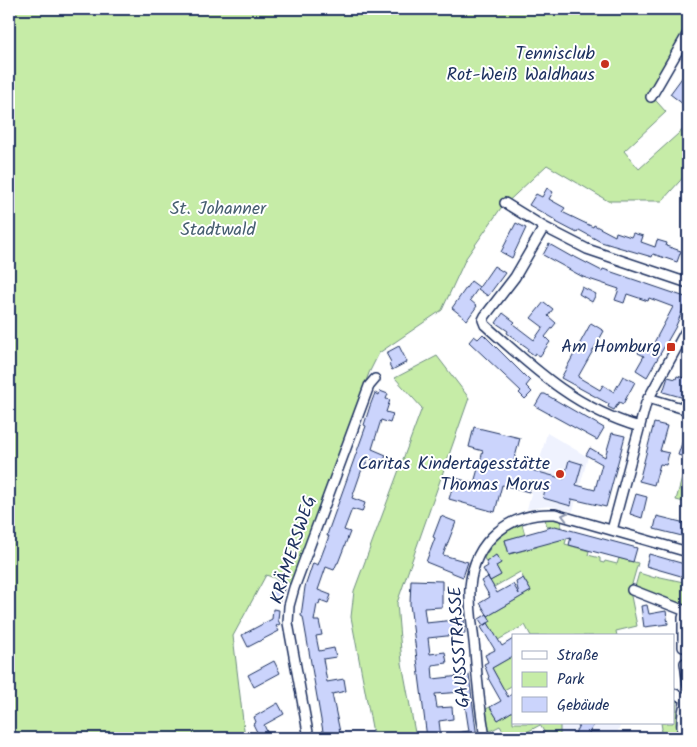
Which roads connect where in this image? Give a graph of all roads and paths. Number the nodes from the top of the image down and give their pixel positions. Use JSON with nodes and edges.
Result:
{"nodes":[{"id":1,"x":688,"y":33,"type":"edge"},
{"id":2,"x":652,"y":97,"type":"dead end"},
{"id":3,"x":506,"y":203,"type":"dead end"},
{"id":4,"x":544,"y":227,"type":"junction"},
{"id":5,"x":687,"y":280,"type":"edge"},
{"id":6,"x":688,"y":328,"type":"edge"},
{"id":7,"x":375,"y":379,"type":"dead end"},
{"id":8,"x":648,"y":398,"type":"junction"},
{"id":9,"x":688,"y":410,"type":"edge"},
{"id":10,"x":640,"y":427,"type":"junction"},
{"id":11,"x":612,"y":530,"type":"junction"},
{"id":12,"x":688,"y":552,"type":"edge"},
{"id":13,"x":632,"y":590,"type":"dead end"},
{"id":14,"x":687,"y":611,"type":"edge"},
{"id":15,"x":683,"y":647,"type":"dead end"},
{"id":16,"x":685,"y":662,"type":"dead end"},
{"id":17,"x":688,"y":684,"type":"edge"},
{"id":18,"x":674,"y":693,"type":"edge"},
{"id":19,"x":688,"y":697,"type":"edge"},
{"id":20,"x":309,"y":738,"type":"edge"},
{"id":21,"x":485,"y":738,"type":"edge"},
{"id":22,"x":683,"y":738,"type":"edge"}],
"edges":[{"from":1,"to":2,"type":"street"},
{"from":3,"to":4,"type":"street"},
{"from":4,"to":5,"type":"street"},
{"from":4,"to":10,"type":"street"},
{"from":6,"to":8,"type":"street"},
{"from":7,"to":20,"type":"street","name":"KRÄMERSWEG"},
{"from":8,"to":9,"type":"street"},
{"from":8,"to":10,"type":"street"},
{"from":10,"to":11,"type":"street"},
{"from":11,"to":12,"type":"street","name":"GAUSSSTRASSE"},
{"from":11,"to":21,"type":"street","name":"GAUSSSTRASSE","one_way":true},
{"from":13,"to":14,"type":"street"},
{"from":14,"to":15,"type":"street"},
{"from":16,"to":17,"type":"street"},
{"from":18,"to":19,"type":"street"},
{"from":19,"to":22,"type":"street"}]}
